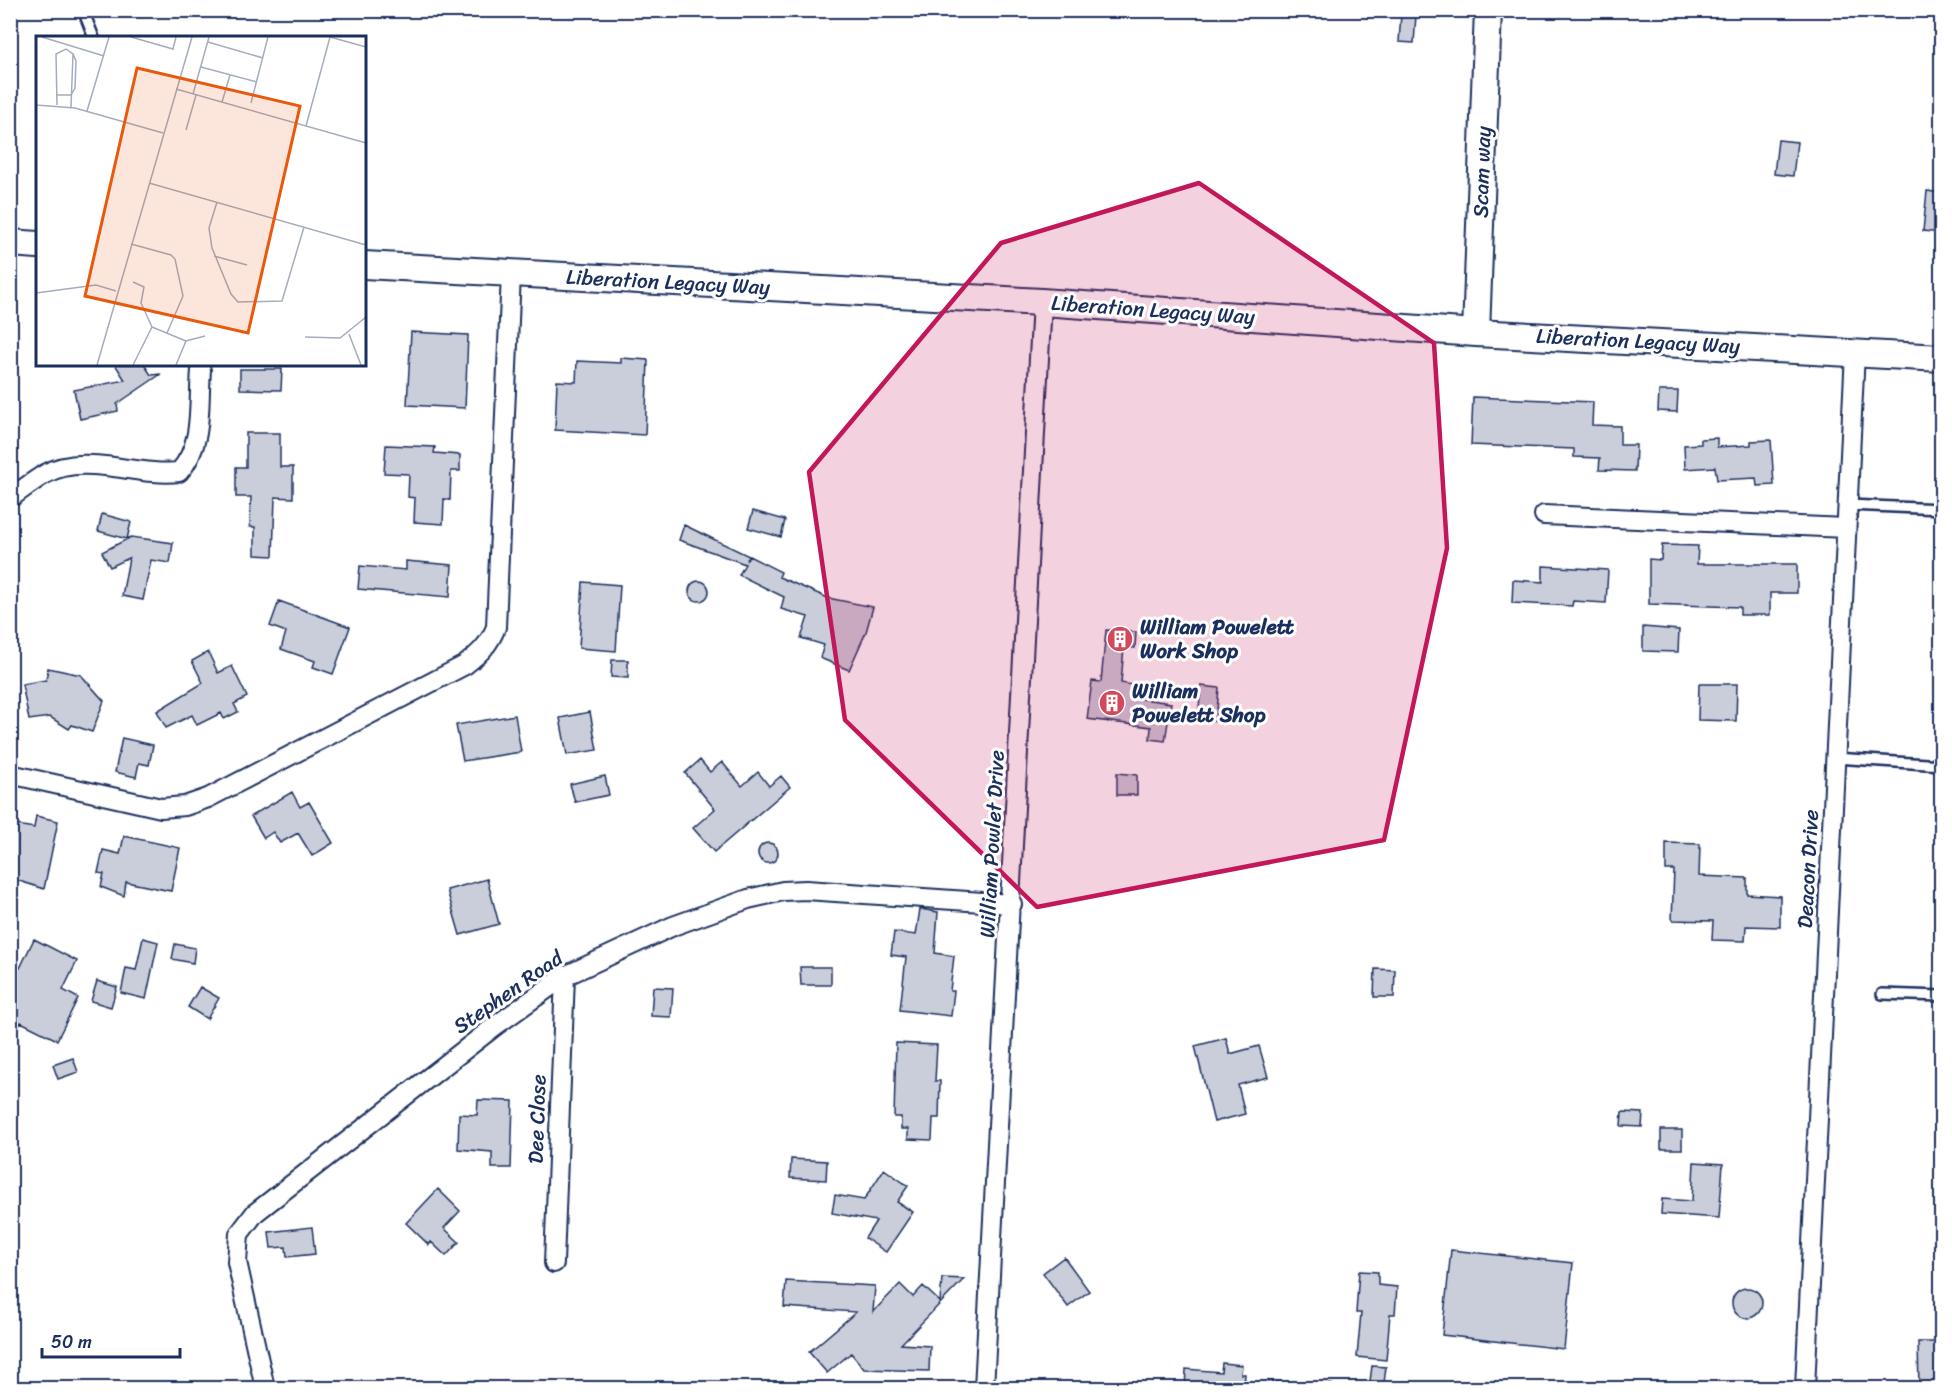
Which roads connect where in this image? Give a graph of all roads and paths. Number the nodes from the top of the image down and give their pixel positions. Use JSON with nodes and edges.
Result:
{"nodes":[{"id":1,"x":83,"y":10,"type":"edge"},
{"id":2,"x":1488,"y":10,"type":"edge"},
{"id":3,"x":93,"y":36,"type":"edge"},
{"id":4,"x":10,"y":243,"type":"edge"},
{"id":5,"x":36,"y":245,"type":"edge"},
{"id":6,"x":366,"y":265,"type":"edge"},
{"id":7,"x":511,"y":273,"type":"junction"},
{"id":8,"x":1042,"y":302,"type":"junction"},
{"id":9,"x":1476,"y":333,"type":"junction"},
{"id":10,"x":1855,"y":352,"type":"junction"},
{"id":11,"x":1941,"y":358,"type":"edge"},
{"id":12,"x":201,"y":370,"type":"dead end"},
{"id":13,"x":10,"y":498,"type":"edge"},
{"id":14,"x":1848,"y":505,"type":"junction"},
{"id":15,"x":1941,"y":509,"type":"edge"},
{"id":16,"x":1544,"y":515,"type":"dead end"},
{"id":17,"x":1846,"y":528,"type":"junction"},
{"id":18,"x":1835,"y":758,"type":"junction"},
{"id":19,"x":1941,"y":765,"type":"edge"},
{"id":20,"x":10,"y":774,"type":"edge"},
{"id":21,"x":1012,"y":904,"type":"junction"},
{"id":22,"x":565,"y":976,"type":"junction"},
{"id":23,"x":1882,"y":994,"type":"dead end"},
{"id":24,"x":1941,"y":996,"type":"edge"},
{"id":25,"x":554,"y":1263,"type":"dead end"},
{"id":26,"x":265,"y":1389,"type":"edge"},
{"id":27,"x":984,"y":1389,"type":"edge"},
{"id":28,"x":1805,"y":1389,"type":"edge"}],
"edges":[{"from":1,"to":3,"type":"lane"},
{"from":2,"to":9,"type":"main road","name":"Scam way"},
{"from":4,"to":5,"type":"main road"},
{"from":6,"to":7,"type":"main road","name":"Liberation Legacy Way"},
{"from":7,"to":8,"type":"main road","name":"Liberation Legacy Way"},
{"from":7,"to":20,"type":"street"},
{"from":8,"to":9,"type":"main road","name":"Liberation Legacy Way"},
{"from":8,"to":21,"type":"street","name":"William Powlet Drive"},
{"from":9,"to":10,"type":"main road","name":"Liberation Legacy Way"},
{"from":10,"to":11,"type":"main road","name":"Liberation Legacy Way"},
{"from":10,"to":14,"type":"street","name":"Deacon Drive"},
{"from":12,"to":13,"type":"street"},
{"from":14,"to":15,"type":"lane"},
{"from":14,"to":17,"type":"street","name":"Deacon Drive"},
{"from":16,"to":17,"type":"street"},
{"from":17,"to":18,"type":"street","name":"Deacon Drive"},
{"from":18,"to":19,"type":"lane"},
{"from":18,"to":28,"type":"street","name":"Deacon Drive"},
{"from":21,"to":22,"type":"street","name":"Stephen Road"},
{"from":21,"to":27,"type":"street","name":"William Powlet Drive"},
{"from":22,"to":25,"type":"street","name":"Dee Close"},
{"from":22,"to":26,"type":"street","name":"Stephen Road"},
{"from":23,"to":24,"type":"lane"}]}
